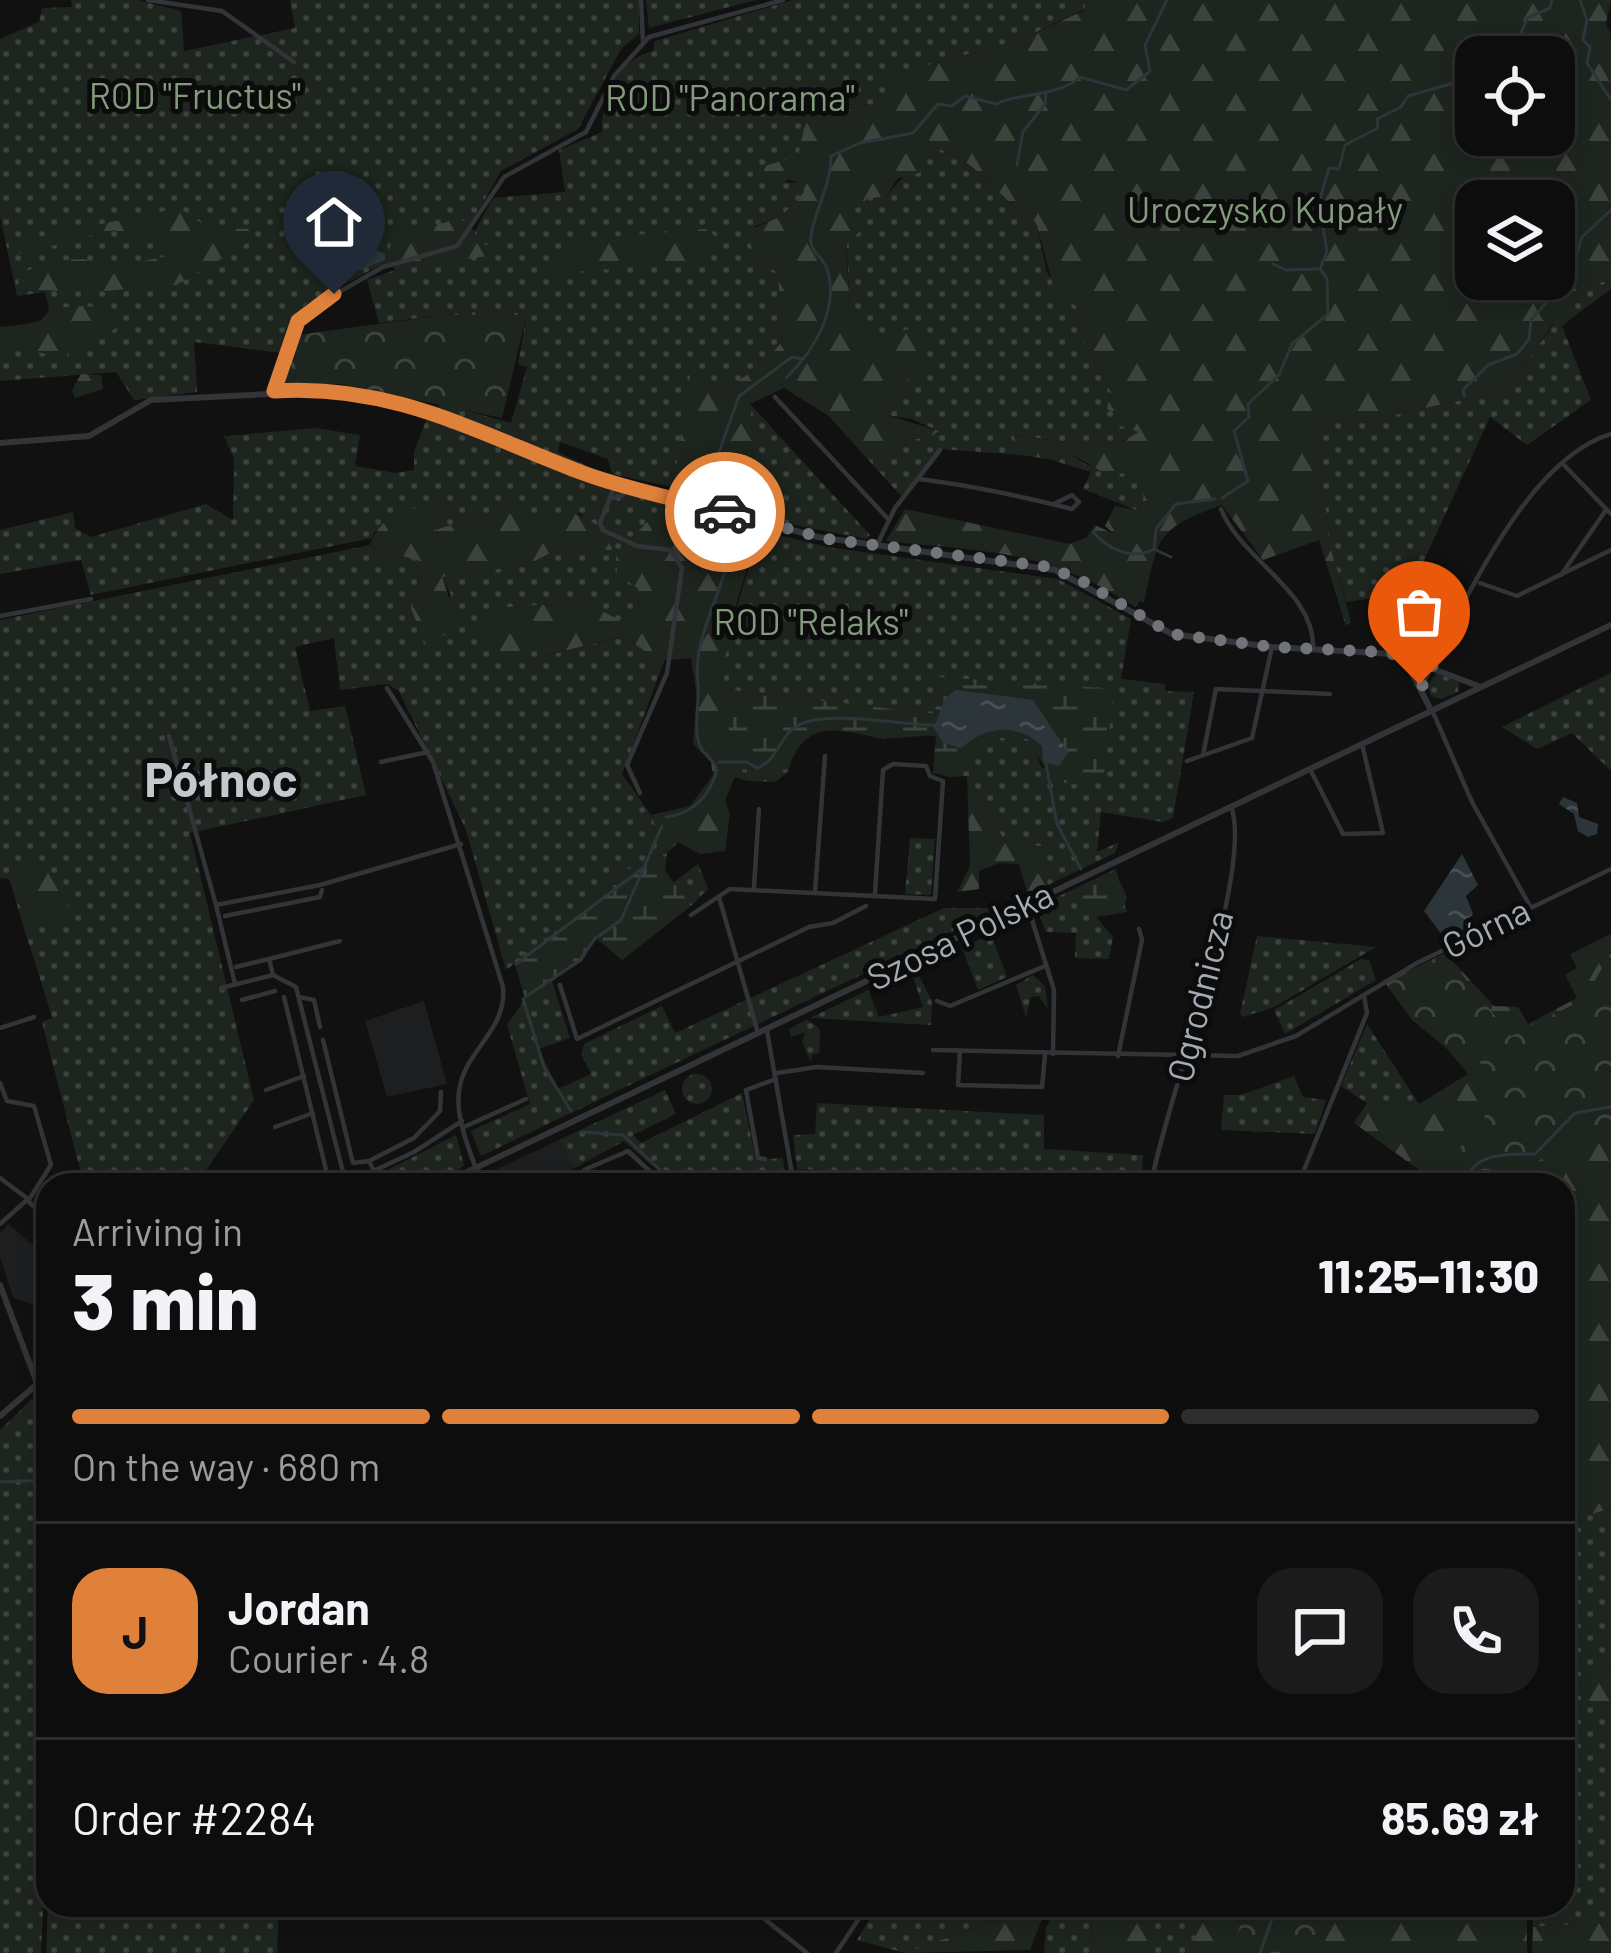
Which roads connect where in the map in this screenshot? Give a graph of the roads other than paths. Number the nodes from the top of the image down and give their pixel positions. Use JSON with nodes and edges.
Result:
{"nodes":[{"id":1,"x":148,"y":0,"type":"edge"},
{"id":2,"x":641,"y":0,"type":"edge"},
{"id":3,"x":784,"y":0,"type":"edge"},
{"id":4,"x":644,"y":42,"type":"junction"},
{"id":5,"x":294,"y":62,"type":"dead end"},
{"id":6,"x":274,"y":391,"type":"junction"},
{"id":7,"x":775,"y":397,"type":"dead end"},
{"id":8,"x":1610,"y":437,"type":"edge"},
{"id":9,"x":0,"y":443,"type":"edge"},
{"id":10,"x":940,"y":450,"type":"dead end"},
{"id":11,"x":1563,"y":464,"type":"junction"},
{"id":12,"x":918,"y":478,"type":"junction"},
{"id":13,"x":616,"y":483,"type":"junction"},
{"id":14,"x":627,"y":486,"type":"junction"},
{"id":15,"x":609,"y":499,"type":"junction"},
{"id":16,"x":1054,"y":505,"type":"dead end"},
{"id":17,"x":1221,"y":509,"type":"dead end"},
{"id":18,"x":1609,"y":512,"type":"edge"},
{"id":19,"x":889,"y":520,"type":"junction"},
{"id":20,"x":877,"y":545,"type":"junction"},
{"id":21,"x":1611,"y":550,"type":"edge"},
{"id":22,"x":1561,"y":575,"type":"junction"},
{"id":23,"x":1478,"y":582,"type":"junction"},
{"id":24,"x":91,"y":599,"type":"dead end"},
{"id":25,"x":0,"y":616,"type":"edge"},
{"id":26,"x":1611,"y":625,"type":"edge"},
{"id":27,"x":1272,"y":647,"type":"junction"},
{"id":28,"x":1313,"y":649,"type":"junction"},
{"id":29,"x":1413,"y":663,"type":"junction"},
{"id":30,"x":1433,"y":665,"type":"junction"},
{"id":31,"x":1481,"y":687,"type":"junction"},
{"id":32,"x":387,"y":688,"type":"dead end"},
{"id":33,"x":1421,"y":688,"type":"junction"},
{"id":34,"x":1262,"y":691,"type":"junction"},
{"id":35,"x":1330,"y":694,"type":"dead end"},
{"id":36,"x":1432,"y":710,"type":"junction"},
{"id":37,"x":169,"y":736,"type":"dead end"},
{"id":38,"x":1362,"y":744,"type":"junction"},
{"id":39,"x":428,"y":752,"type":"junction"},
{"id":40,"x":1203,"y":755,"type":"junction"},
{"id":41,"x":825,"y":756,"type":"dead end"},
{"id":42,"x":381,"y":761,"type":"dead end"},
{"id":43,"x":1186,"y":761,"type":"dead end"},
{"id":44,"x":1310,"y":769,"type":"junction"},
{"id":45,"x":640,"y":793,"type":"dead end"},
{"id":46,"x":1232,"y":806,"type":"junction"},
{"id":47,"x":759,"y":809,"type":"dead end"},
{"id":48,"x":461,"y":844,"type":"junction"},
{"id":49,"x":1611,"y":869,"type":"edge"},
{"id":50,"x":754,"y":889,"type":"junction"},
{"id":51,"x":322,"y":890,"type":"dead end"},
{"id":52,"x":814,"y":892,"type":"junction"},
{"id":53,"x":874,"y":893,"type":"junction"},
{"id":54,"x":718,"y":897,"type":"junction"},
{"id":55,"x":234,"y":903,"type":"junction"},
{"id":56,"x":1027,"y":904,"type":"junction"},
{"id":57,"x":216,"y":905,"type":"junction"},
{"id":58,"x":866,"y":906,"type":"dead end"},
{"id":59,"x":1530,"y":906,"type":"junction"},
{"id":60,"x":236,"y":914,"type":"junction"},
{"id":61,"x":691,"y":915,"type":"dead end"},
{"id":62,"x":225,"y":916,"type":"dead end"},
{"id":63,"x":1138,"y":929,"type":"dead end"},
{"id":64,"x":340,"y":940,"type":"dead end"},
{"id":65,"x":269,"y":958,"type":"junction"},
{"id":66,"x":737,"y":964,"type":"junction"},
{"id":67,"x":1045,"y":966,"type":"junction"},
{"id":68,"x":236,"y":967,"type":"dead end"},
{"id":69,"x":274,"y":975,"type":"junction"},
{"id":70,"x":257,"y":979,"type":"junction"},
{"id":71,"x":235,"y":984,"type":"junction"},
{"id":72,"x":560,"y":985,"type":"dead end"},
{"id":73,"x":221,"y":988,"type":"dead end"},
{"id":74,"x":275,"y":991,"type":"dead end"},
{"id":75,"x":262,"y":994,"type":"junction"},
{"id":76,"x":1364,"y":995,"type":"junction"},
{"id":77,"x":284,"y":997,"type":"dead end"},
{"id":78,"x":299,"y":997,"type":"junction"},
{"id":79,"x":242,"y":1000,"type":"dead end"},
{"id":80,"x":937,"y":1001,"type":"dead end"},
{"id":81,"x":34,"y":1017,"type":"dead end"},
{"id":82,"x":304,"y":1017,"type":"junction"},
{"id":83,"x":290,"y":1020,"type":"junction"},
{"id":84,"x":0,"y":1028,"type":"edge"},
{"id":85,"x":320,"y":1028,"type":"dead end"},
{"id":86,"x":762,"y":1031,"type":"junction"},
{"id":87,"x":577,"y":1039,"type":"junction"},
{"id":88,"x":323,"y":1040,"type":"dead end"},
{"id":89,"x":933,"y":1050,"type":"dead end"},
{"id":90,"x":960,"y":1051,"type":"junction"},
{"id":91,"x":578,"y":1054,"type":"dead end"},
{"id":92,"x":1049,"y":1054,"type":"junction"},
{"id":93,"x":1118,"y":1056,"type":"junction"},
{"id":94,"x":1188,"y":1059,"type":"junction"},
{"id":95,"x":923,"y":1073,"type":"dead end"},
{"id":96,"x":332,"y":1074,"type":"junction"},
{"id":97,"x":304,"y":1076,"type":"junction"},
{"id":98,"x":777,"y":1076,"type":"junction"},
{"id":99,"x":319,"y":1077,"type":"junction"},
{"id":100,"x":0,"y":1083,"type":"edge"},
{"id":101,"x":266,"y":1090,"type":"dead end"},
{"id":102,"x":441,"y":1091,"type":"dead end"},
{"id":103,"x":323,"y":1097,"type":"junction"},
{"id":104,"x":526,"y":1099,"type":"dead end"},
{"id":105,"x":310,"y":1100,"type":"junction"},
{"id":106,"x":313,"y":1113,"type":"junction"},
{"id":107,"x":463,"y":1124,"type":"junction"},
{"id":108,"x":275,"y":1126,"type":"dead end"},
{"id":109,"x":422,"y":1130,"type":"junction"},
{"id":110,"x":431,"y":1140,"type":"junction"},
{"id":111,"x":765,"y":1159,"type":"dead end"},
{"id":112,"x":369,"y":1161,"type":"junction"},
{"id":113,"x":476,"y":1168,"type":"junction"},
{"id":114,"x":374,"y":1171,"type":"junction"},
{"id":115,"x":47,"y":1173,"type":"edge"},
{"id":116,"x":328,"y":1173,"type":"edge"},
{"id":117,"x":342,"y":1173,"type":"edge"},
{"id":118,"x":370,"y":1173,"type":"edge"},
{"id":119,"x":465,"y":1173,"type":"edge"},
{"id":120,"x":477,"y":1173,"type":"edge"},
{"id":121,"x":586,"y":1173,"type":"edge"},
{"id":122,"x":652,"y":1173,"type":"edge"},
{"id":123,"x":792,"y":1173,"type":"edge"},
{"id":124,"x":1155,"y":1173,"type":"edge"},
{"id":125,"x":1303,"y":1173,"type":"edge"},
{"id":126,"x":0,"y":1178,"type":"edge"},
{"id":127,"x":36,"y":1190,"type":"edge"},
{"id":128,"x":28,"y":1199,"type":"junction"},
{"id":129,"x":36,"y":1207,"type":"edge"},
{"id":130,"x":0,"y":1224,"type":"edge"},
{"id":131,"x":0,"y":1285,"type":"edge"},
{"id":132,"x":36,"y":1379,"type":"edge"},
{"id":133,"x":36,"y":1383,"type":"edge"},
{"id":134,"x":0,"y":1416,"type":"edge"},
{"id":135,"x":762,"y":1917,"type":"edge"},
{"id":136,"x":860,"y":1917,"type":"edge"},
{"id":137,"x":807,"y":1953,"type":"edge"},
{"id":138,"x":836,"y":1953,"type":"edge"}],
"edges":[{"from":1,"to":5,"type":"street"},
{"from":2,"to":4,"type":"street"},
{"from":3,"to":4,"type":"street"},
{"from":4,"to":6,"type":"street"},
{"from":6,"to":9,"type":"street"},
{"from":6,"to":13,"type":"street"},
{"from":7,"to":19,"type":"street"},
{"from":8,"to":11,"type":"street"},
{"from":10,"to":12,"type":"street"},
{"from":11,"to":18,"type":"street"},
{"from":11,"to":23,"type":"street"},
{"from":12,"to":16,"type":"street"},
{"from":12,"to":19,"type":"street"},
{"from":13,"to":14,"type":"street"},
{"from":13,"to":15,"type":"street"},
{"from":14,"to":15,"type":"street"},
{"from":14,"to":20,"type":"street"},
{"from":15,"to":45,"type":"street"},
{"from":17,"to":28,"type":"street"},
{"from":18,"to":22,"type":"street"},
{"from":19,"to":20,"type":"street"},
{"from":20,"to":27,"type":"street"},
{"from":21,"to":22,"type":"street"},
{"from":22,"to":23,"type":"street"},
{"from":23,"to":30,"type":"street"},
{"from":24,"to":25,"type":"street"},
{"from":26,"to":31,"type":"street","name":"Szosa Polska"},
{"from":27,"to":28,"type":"street"},
{"from":27,"to":34,"type":"street"},
{"from":28,"to":29,"type":"street"},
{"from":29,"to":30,"type":"street"},
{"from":29,"to":33,"type":"street"},
{"from":30,"to":31,"type":"street"},
{"from":30,"to":33,"type":"street"},
{"from":31,"to":36,"type":"street","name":"Szosa Polska"},
{"from":32,"to":39,"type":"street"},
{"from":33,"to":36,"type":"street"},
{"from":34,"to":35,"type":"street"},
{"from":34,"to":40,"type":"street"},
{"from":34,"to":40,"type":"street"},
{"from":36,"to":38,"type":"street","name":"Szosa Polska"},
{"from":36,"to":59,"type":"street"},
{"from":37,"to":57,"type":"street"},
{"from":38,"to":44,"type":"street","name":"Szosa Polska"},
{"from":38,"to":44,"type":"street"},
{"from":39,"to":42,"type":"street"},
{"from":39,"to":48,"type":"street"},
{"from":40,"to":43,"type":"street"},
{"from":41,"to":52,"type":"street"},
{"from":44,"to":46,"type":"street","name":"Szosa Polska"},
{"from":46,"to":56,"type":"street","name":"Szosa Polska"},
{"from":46,"to":94,"type":"street","name":"Ogrodnicza"},
{"from":47,"to":50,"type":"street"},
{"from":48,"to":55,"type":"street"},
{"from":48,"to":107,"type":"street"},
{"from":49,"to":59,"type":"street","name":"Górna"},
{"from":50,"to":52,"type":"street"},
{"from":50,"to":54,"type":"street"},
{"from":51,"to":60,"type":"street"},
{"from":52,"to":53,"type":"street"},
{"from":53,"to":53,"type":"street"},
{"from":54,"to":61,"type":"street"},
{"from":54,"to":66,"type":"street"},
{"from":55,"to":57,"type":"street"},
{"from":55,"to":60,"type":"street"},
{"from":56,"to":67,"type":"street"},
{"from":56,"to":86,"type":"street","name":"Szosa Polska"},
{"from":57,"to":71,"type":"street"},
{"from":58,"to":66,"type":"street"},
{"from":59,"to":76,"type":"street","name":"Górna"},
{"from":60,"to":62,"type":"street"},
{"from":63,"to":93,"type":"street"},
{"from":64,"to":65,"type":"street"},
{"from":65,"to":68,"type":"street"},
{"from":65,"to":69,"type":"street"},
{"from":66,"to":86,"type":"street"},
{"from":66,"to":87,"type":"street"},
{"from":67,"to":80,"type":"street"},
{"from":67,"to":92,"type":"street"},
{"from":69,"to":70,"type":"street"},
{"from":69,"to":78,"type":"street"},
{"from":70,"to":71,"type":"street"},
{"from":70,"to":75,"type":"street"},
{"from":71,"to":73,"type":"street"},
{"from":72,"to":87,"type":"street"},
{"from":74,"to":75,"type":"street"},
{"from":75,"to":79,"type":"street"},
{"from":76,"to":94,"type":"street","name":"Górna"},
{"from":76,"to":125,"type":"street"},
{"from":77,"to":83,"type":"street"},
{"from":78,"to":82,"type":"street"},
{"from":78,"to":85,"type":"street"},
{"from":81,"to":84,"type":"street"},
{"from":82,"to":83,"type":"street"},
{"from":82,"to":99,"type":"street"},
{"from":83,"to":97,"type":"street"},
{"from":86,"to":98,"type":"street"},
{"from":86,"to":113,"type":"street","name":"Szosa Polska"},
{"from":87,"to":91,"type":"street"},
{"from":88,"to":96,"type":"street"},
{"from":89,"to":90,"type":"street","name":"Górna"},
{"from":90,"to":92,"type":"street","name":"Górna"},
{"from":90,"to":92,"type":"street"},
{"from":92,"to":93,"type":"street","name":"Górna"},
{"from":93,"to":94,"type":"street","name":"Górna"},
{"from":94,"to":124,"type":"street","name":"Ogrodnicza"},
{"from":95,"to":98,"type":"street"},
{"from":96,"to":99,"type":"street"},
{"from":96,"to":112,"type":"street"},
{"from":97,"to":101,"type":"street"},
{"from":97,"to":105,"type":"street"},
{"from":98,"to":111,"type":"street"},
{"from":98,"to":123,"type":"street"},
{"from":99,"to":103,"type":"street"},
{"from":100,"to":115,"type":"street"},
{"from":102,"to":109,"type":"street"},
{"from":103,"to":105,"type":"street"},
{"from":103,"to":117,"type":"street"},
{"from":104,"to":107,"type":"street"},
{"from":105,"to":106,"type":"street"},
{"from":106,"to":108,"type":"street"},
{"from":106,"to":116,"type":"street"},
{"from":107,"to":110,"type":"street"},
{"from":107,"to":113,"type":"street"},
{"from":109,"to":110,"type":"street"},
{"from":109,"to":112,"type":"street"},
{"from":110,"to":114,"type":"street"},
{"from":112,"to":114,"type":"street"},
{"from":113,"to":119,"type":"street","name":"Szosa Polska"},
{"from":113,"to":120,"type":"street"},
{"from":114,"to":118,"type":"street"},
{"from":121,"to":122,"type":"street"},
{"from":126,"to":128,"type":"street"},
{"from":127,"to":128,"type":"street"},
{"from":128,"to":129,"type":"street"},
{"from":128,"to":130,"type":"street"},
{"from":131,"to":132,"type":"street"},
{"from":133,"to":134,"type":"street"},
{"from":135,"to":137,"type":"street"},
{"from":136,"to":138,"type":"street"}]}
